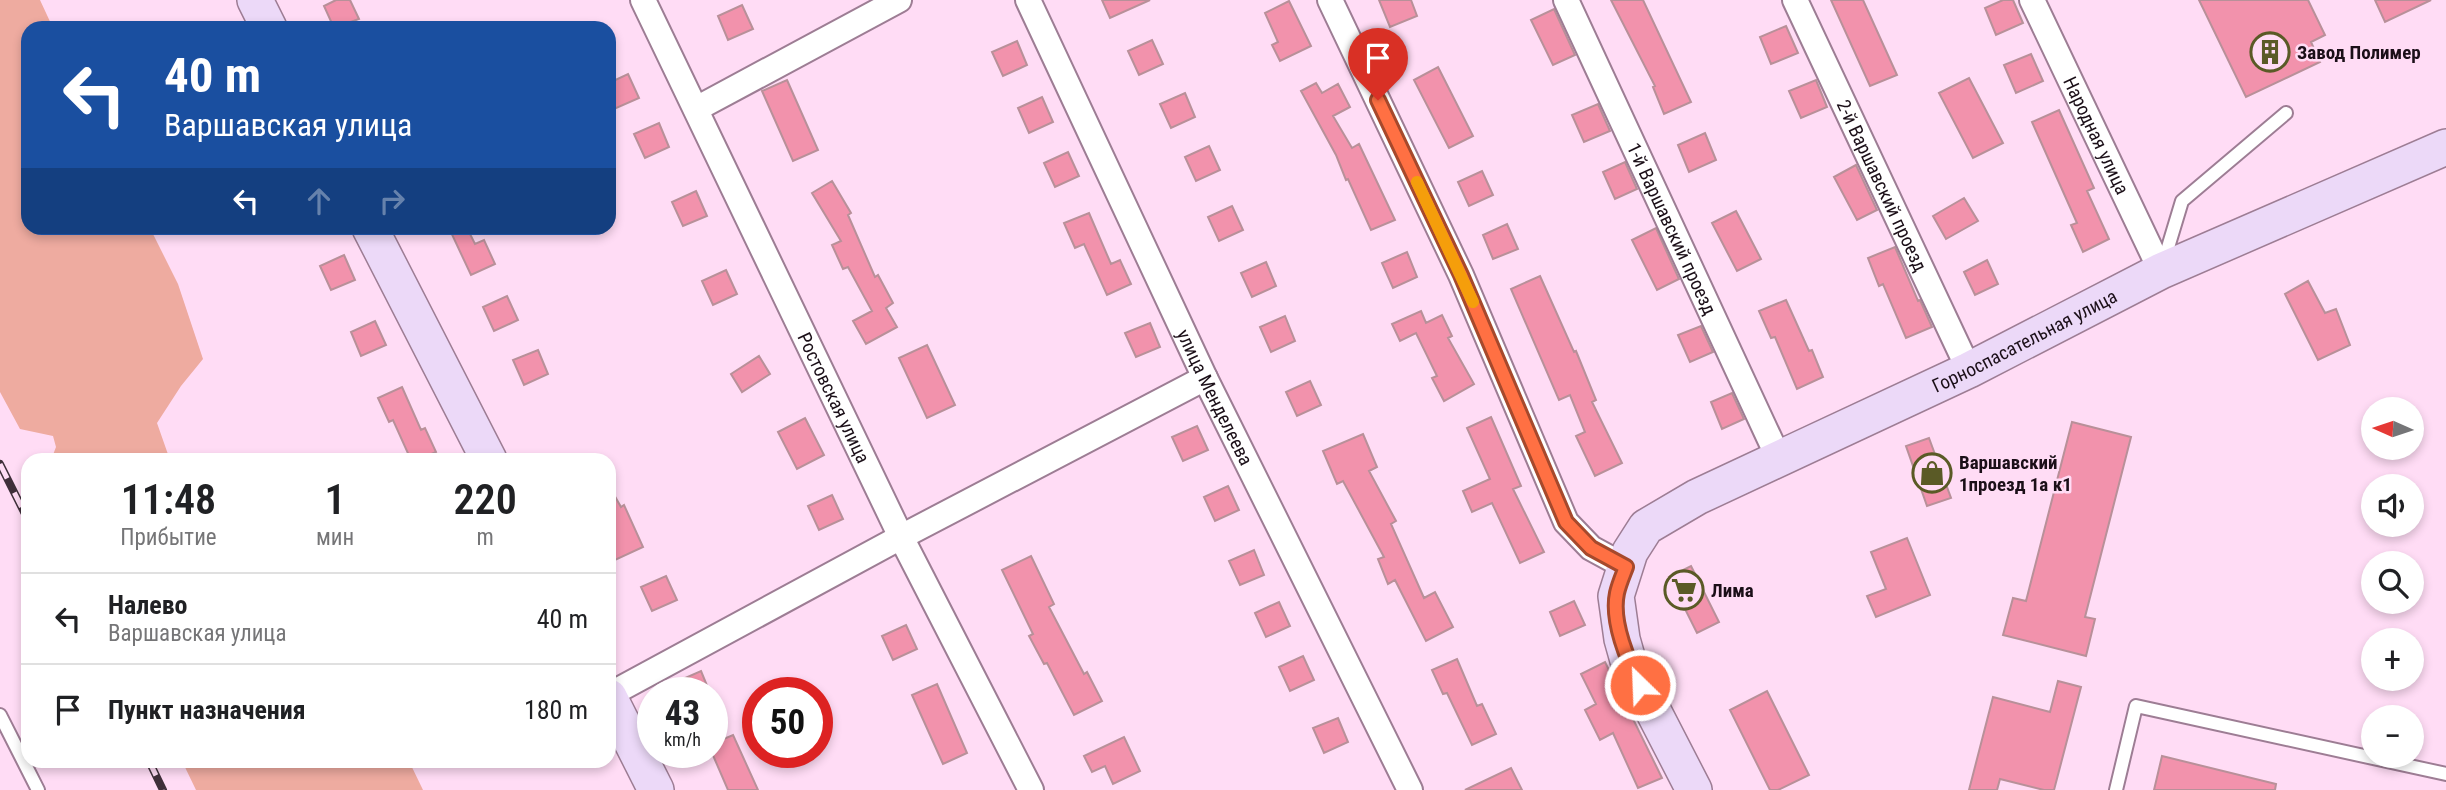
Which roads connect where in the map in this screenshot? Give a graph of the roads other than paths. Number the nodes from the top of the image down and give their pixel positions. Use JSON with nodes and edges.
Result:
{"nodes":[{"id":1,"x":255,"y":0,"type":"edge"},
{"id":2,"x":643,"y":0,"type":"edge"},
{"id":3,"x":899,"y":0,"type":"edge"},
{"id":4,"x":1028,"y":0,"type":"edge"},
{"id":5,"x":1330,"y":0,"type":"edge"},
{"id":6,"x":1566,"y":0,"type":"edge"},
{"id":7,"x":1795,"y":0,"type":"edge"},
{"id":8,"x":2032,"y":0,"type":"edge"},
{"id":9,"x":266,"y":21,"type":"edge"},
{"id":10,"x":696,"y":109,"type":"junction"},
{"id":11,"x":2286,"y":113,"type":"dead end"},
{"id":12,"x":2445,"y":149,"type":"edge"},
{"id":13,"x":374,"y":235,"type":"edge"},
{"id":14,"x":2161,"y":271,"type":"junction"},
{"id":15,"x":1969,"y":370,"type":"junction"},
{"id":16,"x":1205,"y":379,"type":"junction"},
{"id":17,"x":485,"y":453,"type":"edge"},
{"id":18,"x":1779,"y":458,"type":"junction"},
{"id":19,"x":901,"y":537,"type":"junction"},
{"id":20,"x":1626,"y":567,"type":"junction"},
{"id":21,"x":616,"y":692,"type":"edge"},
{"id":22,"x":616,"y":710,"type":"edge"},
{"id":23,"x":0,"y":715,"type":"edge"},
{"id":24,"x":21,"y":756,"type":"edge"},
{"id":25,"x":27,"y":768,"type":"edge"},
{"id":26,"x":2446,"y":774,"type":"edge"},
{"id":27,"x":38,"y":790,"type":"edge"},
{"id":28,"x":656,"y":790,"type":"edge"},
{"id":29,"x":1031,"y":790,"type":"edge"},
{"id":30,"x":1410,"y":790,"type":"edge"},
{"id":31,"x":1694,"y":790,"type":"edge"},
{"id":32,"x":2116,"y":790,"type":"edge"}],
"edges":[{"from":1,"to":9,"type":"main road"},
{"from":2,"to":10,"type":"street","name":"Ростовская улица"},
{"from":3,"to":10,"type":"street"},
{"from":4,"to":16,"type":"street","name":"улица Менделеева"},
{"from":5,"to":20,"type":"street"},
{"from":6,"to":18,"type":"street","name":"1-й Варшавский проезд"},
{"from":7,"to":15,"type":"street","name":"2-й Варшавский проезд"},
{"from":8,"to":14,"type":"street","name":"Народная улица"},
{"from":10,"to":19,"type":"street","name":"Ростовская улица"},
{"from":11,"to":14,"type":"lane"},
{"from":12,"to":14,"type":"main road","name":"Горноспасательная улица"},
{"from":13,"to":17,"type":"main road"},
{"from":14,"to":15,"type":"main road","name":"Горноспасательная улица"},
{"from":15,"to":18,"type":"main road","name":"Горноспасательная улица"},
{"from":16,"to":19,"type":"street"},
{"from":16,"to":30,"type":"street","name":"улица Менделеева"},
{"from":18,"to":20,"type":"main road","name":"Горноспасательная улица"},
{"from":19,"to":21,"type":"street"},
{"from":19,"to":29,"type":"street","name":"Ростовская улица"},
{"from":20,"to":31,"type":"main road","name":"Горноспасательная улица"},
{"from":22,"to":28,"type":"main road"},
{"from":23,"to":24,"type":"lane"},
{"from":25,"to":27,"type":"lane"},
{"from":26,"to":32,"type":"lane"}]}
